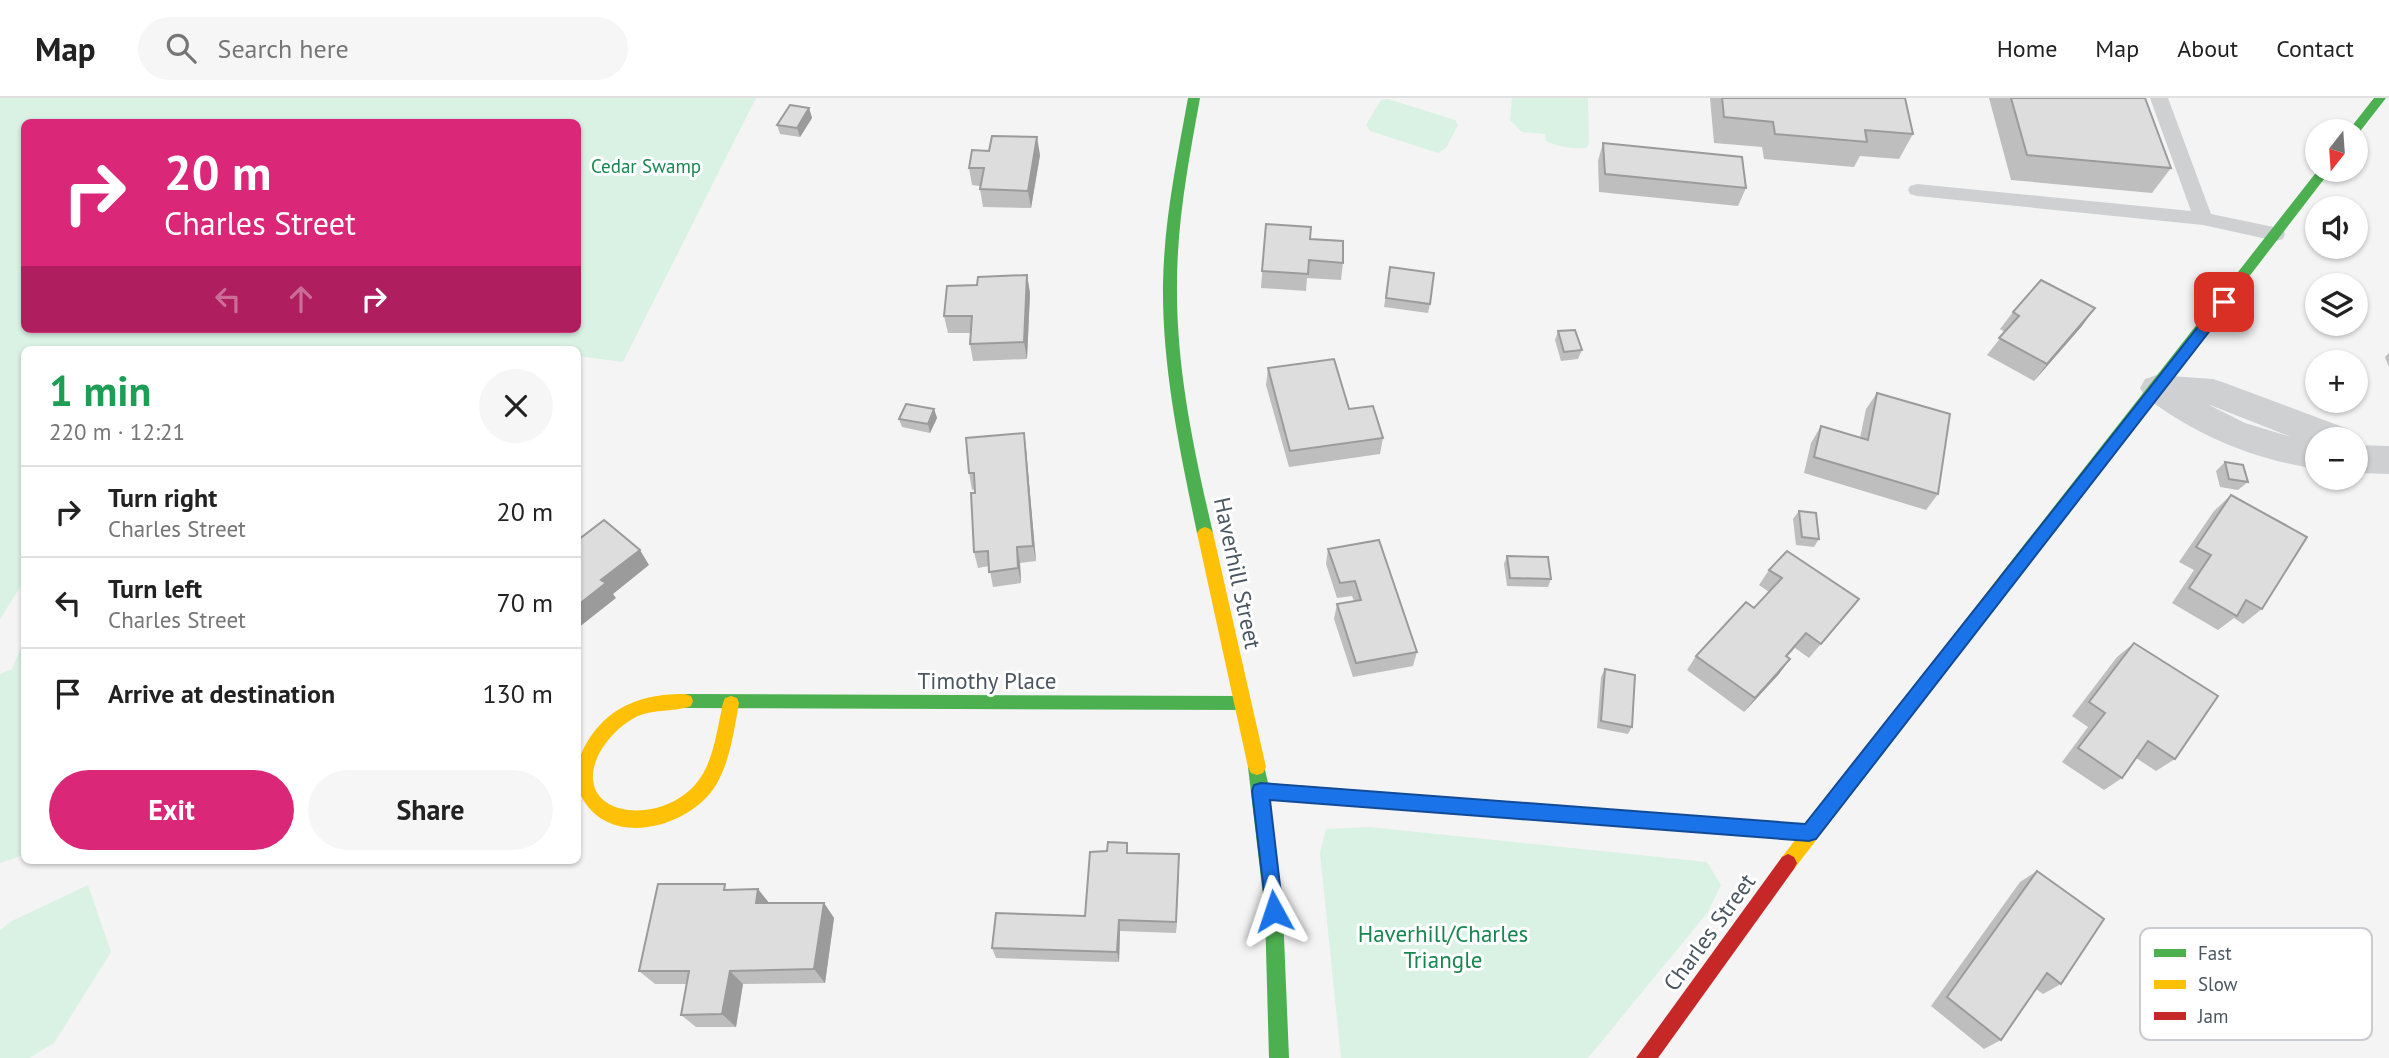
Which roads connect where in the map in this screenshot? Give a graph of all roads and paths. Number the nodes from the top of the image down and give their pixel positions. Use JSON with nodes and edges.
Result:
{"nodes":[{"id":1,"x":1195,"y":98,"type":"edge"},
{"id":2,"x":2159,"y":98,"type":"edge"},
{"id":3,"x":2379,"y":98,"type":"edge"},
{"id":4,"x":2363,"y":119,"type":"edge"},
{"id":5,"x":2316,"y":182,"type":"edge"},
{"id":6,"x":1917,"y":190,"type":"dead end"},
{"id":7,"x":2203,"y":219,"type":"junction"},
{"id":8,"x":2276,"y":234,"type":"junction"},
{"id":9,"x":2157,"y":388,"type":"junction"},
{"id":10,"x":2305,"y":427,"type":"edge"},
{"id":11,"x":2305,"y":453,"type":"edge"},
{"id":12,"x":731,"y":703,"type":"junction"},
{"id":13,"x":1243,"y":703,"type":"junction"},
{"id":14,"x":1261,"y":791,"type":"junction"},
{"id":15,"x":1809,"y":833,"type":"junction"},
{"id":16,"x":1279,"y":1058,"type":"edge"},
{"id":17,"x":1646,"y":1058,"type":"edge"}],
"edges":[{"from":1,"to":13,"type":"street","name":"Haverhill Street"},
{"from":2,"to":7,"type":"lane"},
{"from":3,"to":4,"type":"street"},
{"from":5,"to":8,"type":"street","name":"Charles Street"},
{"from":6,"to":7,"type":"lane"},
{"from":7,"to":8,"type":"lane"},
{"from":8,"to":9,"type":"street","name":"Charles Street"},
{"from":9,"to":10,"type":"street"},
{"from":9,"to":11,"type":"street"},
{"from":9,"to":15,"type":"street","name":"Charles Street"},
{"from":12,"to":12,"type":"street","name":"Timothy Place"},
{"from":12,"to":13,"type":"street","name":"Timothy Place"},
{"from":13,"to":14,"type":"street","name":"Haverhill Street"},
{"from":14,"to":15,"type":"street"},
{"from":14,"to":16,"type":"street","name":"Haverhill Street"},
{"from":15,"to":17,"type":"street","name":"Charles Street"}]}
